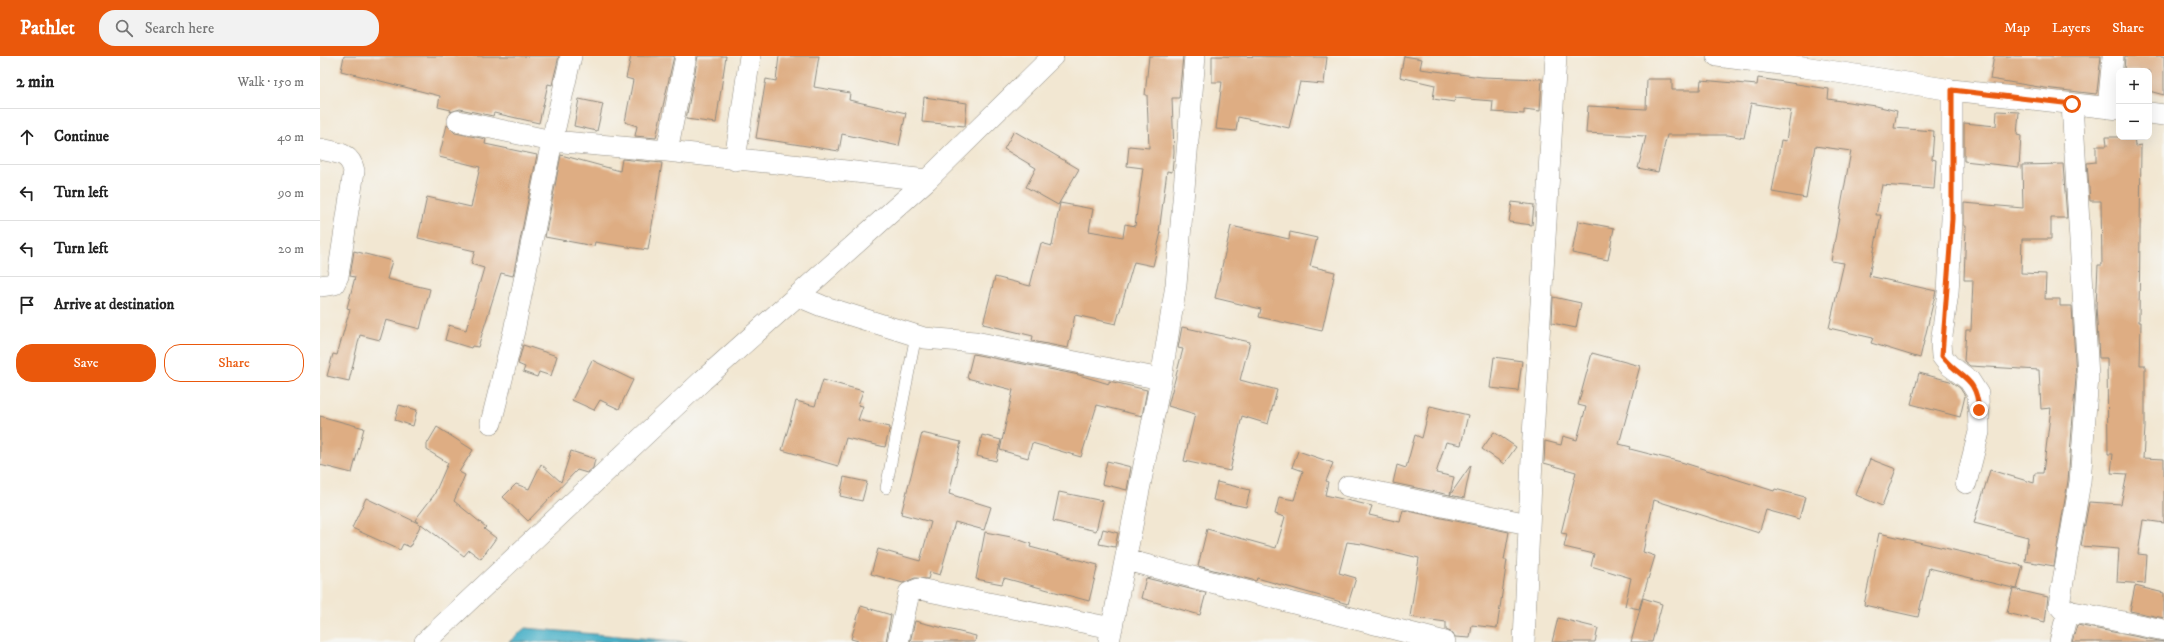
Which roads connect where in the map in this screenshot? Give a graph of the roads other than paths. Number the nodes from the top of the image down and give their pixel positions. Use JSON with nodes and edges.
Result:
{"nodes":[{"id":1,"x":571,"y":56,"type":"edge"},
{"id":2,"x":686,"y":56,"type":"edge"},
{"id":3,"x":750,"y":56,"type":"edge"},
{"id":4,"x":1053,"y":56,"type":"edge"},
{"id":5,"x":1194,"y":56,"type":"edge"},
{"id":6,"x":1556,"y":56,"type":"edge"},
{"id":7,"x":1717,"y":56,"type":"edge"},
{"id":8,"x":2113,"y":56,"type":"edge"},
{"id":9,"x":1804,"y":61,"type":"edge"},
{"id":10,"x":1952,"y":90,"type":"junction"},
{"id":11,"x":2072,"y":104,"type":"junction"},
{"id":12,"x":2114,"y":109,"type":"edge"},
{"id":13,"x":2152,"y":113,"type":"edge"},
{"id":14,"x":2164,"y":115,"type":"edge"},
{"id":15,"x":458,"y":121,"type":"dead end"},
{"id":16,"x":552,"y":141,"type":"junction"},
{"id":17,"x":320,"y":149,"type":"edge"},
{"id":18,"x":667,"y":151,"type":"junction"},
{"id":19,"x":735,"y":160,"type":"junction"},
{"id":20,"x":927,"y":180,"type":"junction"},
{"id":21,"x":320,"y":286,"type":"edge"},
{"id":22,"x":798,"y":296,"type":"junction"},
{"id":23,"x":916,"y":335,"type":"junction"},
{"id":24,"x":1161,"y":379,"type":"junction"},
{"id":25,"x":491,"y":423,"type":"dead end"},
{"id":26,"x":1966,"y":483,"type":"dead end"},
{"id":27,"x":1348,"y":486,"type":"dead end"},
{"id":28,"x":886,"y":488,"type":"dead end"},
{"id":29,"x":1528,"y":524,"type":"junction"},
{"id":30,"x":1126,"y":560,"type":"junction"},
{"id":31,"x":2068,"y":610,"type":"junction"},
{"id":32,"x":2164,"y":630,"type":"edge"},
{"id":33,"x":1111,"y":635,"type":"edge"},
{"id":34,"x":425,"y":642,"type":"edge"},
{"id":35,"x":898,"y":642,"type":"edge"},
{"id":36,"x":1446,"y":642,"type":"edge"},
{"id":37,"x":1524,"y":642,"type":"edge"},
{"id":38,"x":2060,"y":642,"type":"edge"}],
"edges":[{"from":1,"to":16,"type":"street"},
{"from":2,"to":18,"type":"street"},
{"from":3,"to":19,"type":"street"},
{"from":4,"to":20,"type":"street"},
{"from":5,"to":24,"type":"street"},
{"from":6,"to":29,"type":"street"},
{"from":7,"to":9,"type":"street"},
{"from":8,"to":12,"type":"street"},
{"from":9,"to":10,"type":"street"},
{"from":10,"to":11,"type":"street"},
{"from":10,"to":26,"type":"street"},
{"from":11,"to":12,"type":"street"},
{"from":11,"to":31,"type":"street"},
{"from":13,"to":14,"type":"street"},
{"from":15,"to":16,"type":"street"},
{"from":16,"to":18,"type":"street"},
{"from":16,"to":25,"type":"street"},
{"from":17,"to":21,"type":"street"},
{"from":18,"to":19,"type":"street"},
{"from":19,"to":20,"type":"street"},
{"from":20,"to":22,"type":"street"},
{"from":22,"to":23,"type":"street"},
{"from":22,"to":34,"type":"street"},
{"from":23,"to":24,"type":"street"},
{"from":23,"to":28,"type":"lane"},
{"from":24,"to":30,"type":"street"},
{"from":27,"to":29,"type":"street"},
{"from":29,"to":37,"type":"street"},
{"from":30,"to":33,"type":"street"},
{"from":30,"to":36,"type":"street"},
{"from":31,"to":32,"type":"street"},
{"from":31,"to":38,"type":"street"},
{"from":33,"to":35,"type":"street"}]}
